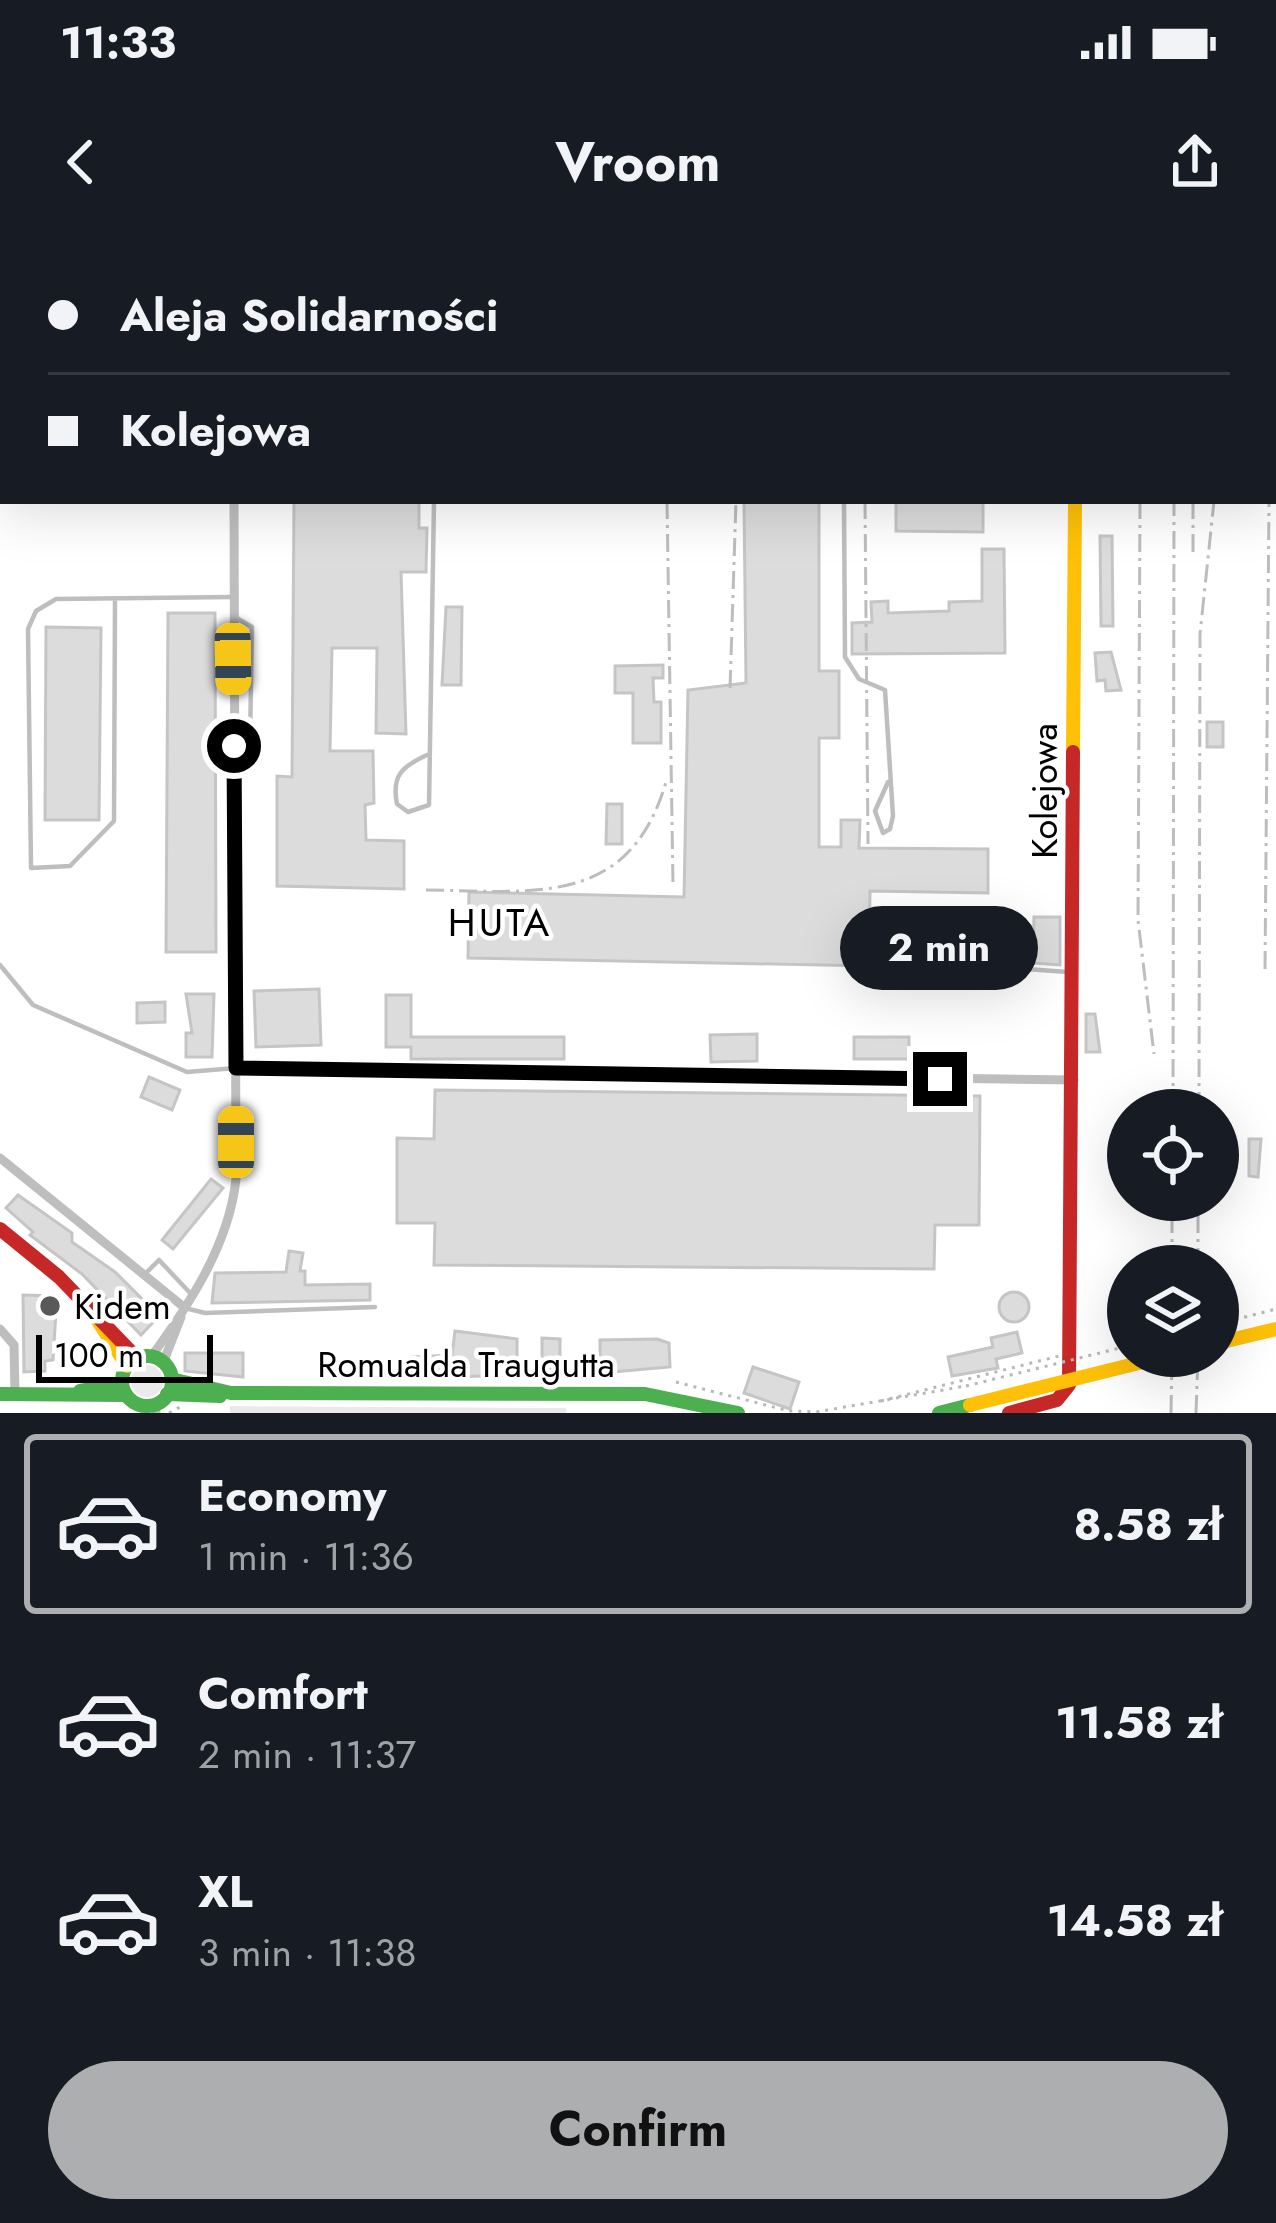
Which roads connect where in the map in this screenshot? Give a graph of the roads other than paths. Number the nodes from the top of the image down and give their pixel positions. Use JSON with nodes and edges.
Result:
{"nodes":[{"id":1,"x":234,"y":504,"type":"edge"},
{"id":2,"x":434,"y":504,"type":"edge"},
{"id":3,"x":844,"y":504,"type":"edge"},
{"id":4,"x":1075,"y":504,"type":"edge"},
{"id":5,"x":232,"y":597,"type":"junction"},
{"id":6,"x":115,"y":599,"type":"junction"},
{"id":7,"x":232,"y":615,"type":"junction"},
{"id":8,"x":428,"y":755,"type":"junction"},
{"id":9,"x":234,"y":758,"type":"junction"},
{"id":10,"x":888,"y":782,"type":"junction"},
{"id":11,"x":1018,"y":916,"type":"dead end"},
{"id":12,"x":0,"y":965,"type":"edge"},
{"id":13,"x":1074,"y":972,"type":"junction"},
{"id":14,"x":236,"y":1068,"type":"junction"},
{"id":15,"x":1074,"y":1080,"type":"junction"},
{"id":16,"x":0,"y":1158,"type":"edge"},
{"id":17,"x":0,"y":1229,"type":"edge"},
{"id":18,"x":145,"y":1274,"type":"junction"},
{"id":19,"x":192,"y":1295,"type":"junction"},
{"id":20,"x":375,"y":1307,"type":"dead end"},
{"id":21,"x":183,"y":1312,"type":"junction"},
{"id":22,"x":0,"y":1328,"type":"edge"},
{"id":23,"x":1276,"y":1329,"type":"edge"},
{"id":24,"x":1239,"y":1338,"type":"edge"},
{"id":25,"x":145,"y":1361,"type":"junction"},
{"id":26,"x":1107,"y":1371,"type":"edge"},
{"id":27,"x":124,"y":1389,"type":"junction"},
{"id":28,"x":8,"y":1394,"type":"edge"},
{"id":29,"x":156,"y":1401,"type":"edge"},
{"id":30,"x":704,"y":1408,"type":"edge"},
{"id":31,"x":1042,"y":1409,"type":"edge"},
{"id":32,"x":738,"y":1413,"type":"edge"},
{"id":33,"x":939,"y":1413,"type":"edge"},
{"id":34,"x":1009,"y":1413,"type":"edge"}],
"edges":[{"from":1,"to":5,"type":"street"},
{"from":2,"to":8,"type":"lane"},
{"from":3,"to":10,"type":"lane"},
{"from":4,"to":13,"type":"street","name":"Kolejowa"},
{"from":5,"to":6,"type":"lane"},
{"from":5,"to":7,"type":"street"},
{"from":6,"to":6,"type":"lane"},
{"from":7,"to":9,"type":"street"},
{"from":7,"to":9,"type":"lane"},
{"from":8,"to":8,"type":"lane"},
{"from":9,"to":14,"type":"street"},
{"from":10,"to":10,"type":"lane"},
{"from":11,"to":13,"type":"lane"},
{"from":12,"to":14,"type":"lane"},
{"from":13,"to":15,"type":"street","name":"Kolejowa"},
{"from":14,"to":15,"type":"street"},
{"from":14,"to":19,"type":"street"},
{"from":15,"to":31,"type":"street","name":"Kolejowa"},
{"from":16,"to":18,"type":"street"},
{"from":17,"to":25,"type":"street"},
{"from":18,"to":19,"type":"lane"},
{"from":18,"to":21,"type":"street"},
{"from":19,"to":21,"type":"street"},
{"from":20,"to":21,"type":"lane"},
{"from":21,"to":25,"type":"street"},
{"from":22,"to":28,"type":"street"},
{"from":23,"to":24,"type":"street"},
{"from":25,"to":27,"type":"street"},
{"from":25,"to":29,"type":"street"},
{"from":26,"to":33,"type":"street","bridge":true},
{"from":27,"to":28,"type":"street"},
{"from":27,"to":29,"type":"street","name":"Romualda Traugutta"},
{"from":29,"to":30,"type":"street","name":"Romualda Traugutta"},
{"from":30,"to":32,"type":"street","name":"Romualda Traugutta"},
{"from":31,"to":34,"type":"street","name":"Kolejowa"}]}
